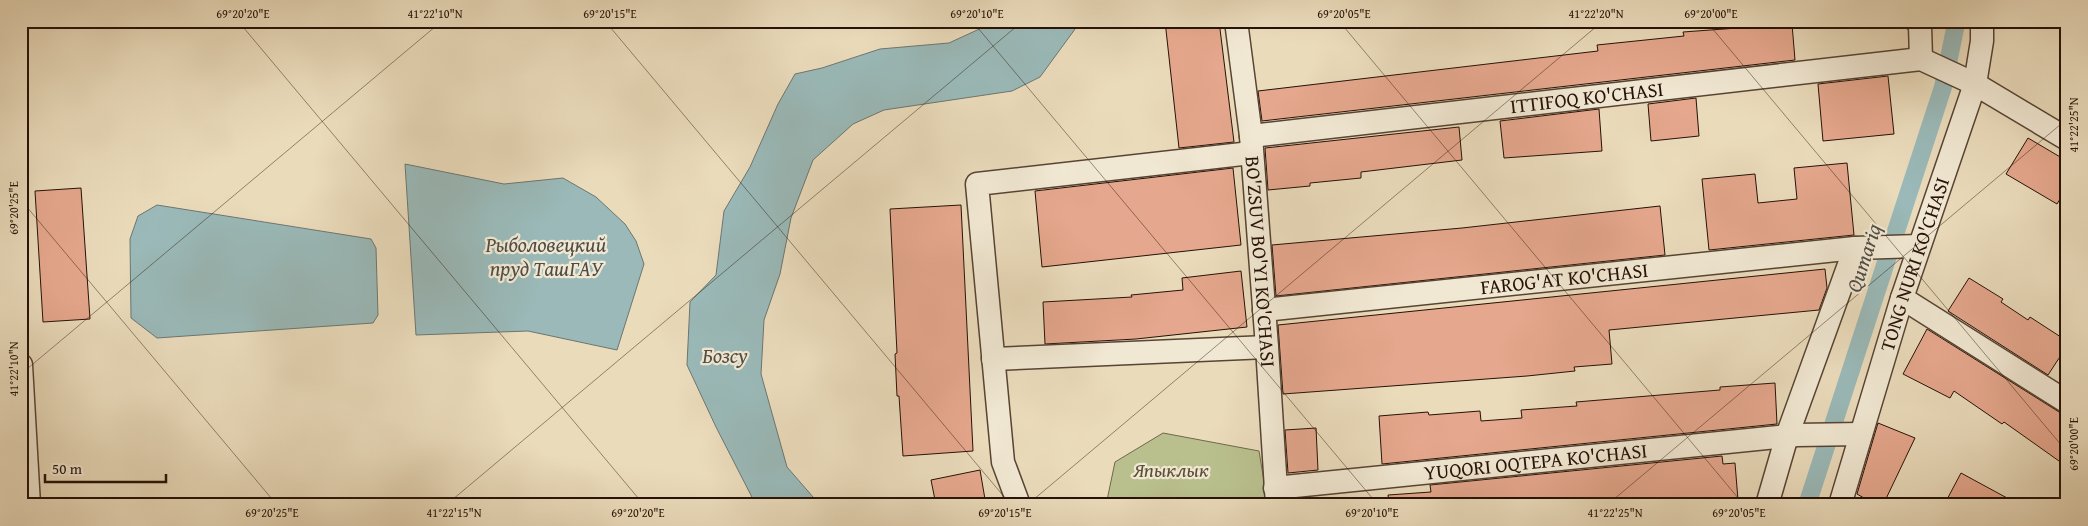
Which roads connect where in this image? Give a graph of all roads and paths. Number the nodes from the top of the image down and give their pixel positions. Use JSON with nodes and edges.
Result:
{"nodes":[{"id":1,"x":1236,"y":21,"type":"edge"},
{"id":2,"x":1916,"y":21,"type":"edge"},
{"id":3,"x":1982,"y":21,"type":"edge"},
{"id":4,"x":1929,"y":62,"type":"junction"},
{"id":5,"x":1969,"y":81,"type":"junction"},
{"id":6,"x":2067,"y":139,"type":"edge"},
{"id":7,"x":1251,"y":144,"type":"junction"},
{"id":8,"x":1919,"y":246,"type":"junction"},
{"id":9,"x":1861,"y":248,"type":"junction"},
{"id":10,"x":1902,"y":298,"type":"junction"},
{"id":11,"x":1264,"y":310,"type":"junction"},
{"id":12,"x":1267,"y":347,"type":"junction"},
{"id":13,"x":993,"y":359,"type":"junction"},
{"id":14,"x":21,"y":365,"type":"edge"},
{"id":15,"x":2067,"y":402,"type":"edge"},
{"id":16,"x":1861,"y":434,"type":"junction"},
{"id":17,"x":1792,"y":435,"type":"junction"},
{"id":18,"x":1276,"y":497,"type":"edge"},
{"id":19,"x":1847,"y":501,"type":"edge"},
{"id":20,"x":29,"y":505,"type":"edge"},
{"id":21,"x":1019,"y":505,"type":"edge"},
{"id":22,"x":1767,"y":505,"type":"edge"}],
"edges":[{"from":1,"to":7,"type":"street","name":"BO'ZSUV BO'YI KO'CHASI"},
{"from":2,"to":4,"type":"street"},
{"from":3,"to":5,"type":"street","name":"TONG NURI KO'CHASI"},
{"from":4,"to":5,"type":"street"},
{"from":4,"to":7,"type":"street","name":"ITTIFOQ KO'CHASI"},
{"from":5,"to":6,"type":"street"},
{"from":5,"to":8,"type":"street","name":"TONG NURI KO'CHASI"},
{"from":7,"to":11,"type":"street","name":"BO'ZSUV BO'YI KO'CHASI"},
{"from":7,"to":13,"type":"street","name":"ITTIFOQ KO'CHASI"},
{"from":8,"to":9,"type":"street","name":"FAROG'AT KO'CHASI"},
{"from":8,"to":10,"type":"street","name":"TONG NURI KO'CHASI"},
{"from":9,"to":11,"type":"street","name":"FAROG'AT KO'CHASI"},
{"from":9,"to":17,"type":"street"},
{"from":10,"to":15,"type":"street"},
{"from":10,"to":16,"type":"street","name":"TONG NURI KO'CHASI"},
{"from":11,"to":12,"type":"street","name":"BO'ZSUV BO'YI KO'CHASI"},
{"from":12,"to":13,"type":"street"},
{"from":12,"to":18,"type":"street","name":"BO'ZSUV BO'YI KO'CHASI"},
{"from":13,"to":21,"type":"street"},
{"from":14,"to":20,"type":"street"},
{"from":16,"to":17,"type":"street","name":"YUQORI OQTEPA KO'CHASI"},
{"from":16,"to":19,"type":"street","name":"TONG NURI KO'CHASI"},
{"from":17,"to":18,"type":"street","name":"YUQORI OQTEPA KO'CHASI"},
{"from":17,"to":22,"type":"street"}]}
